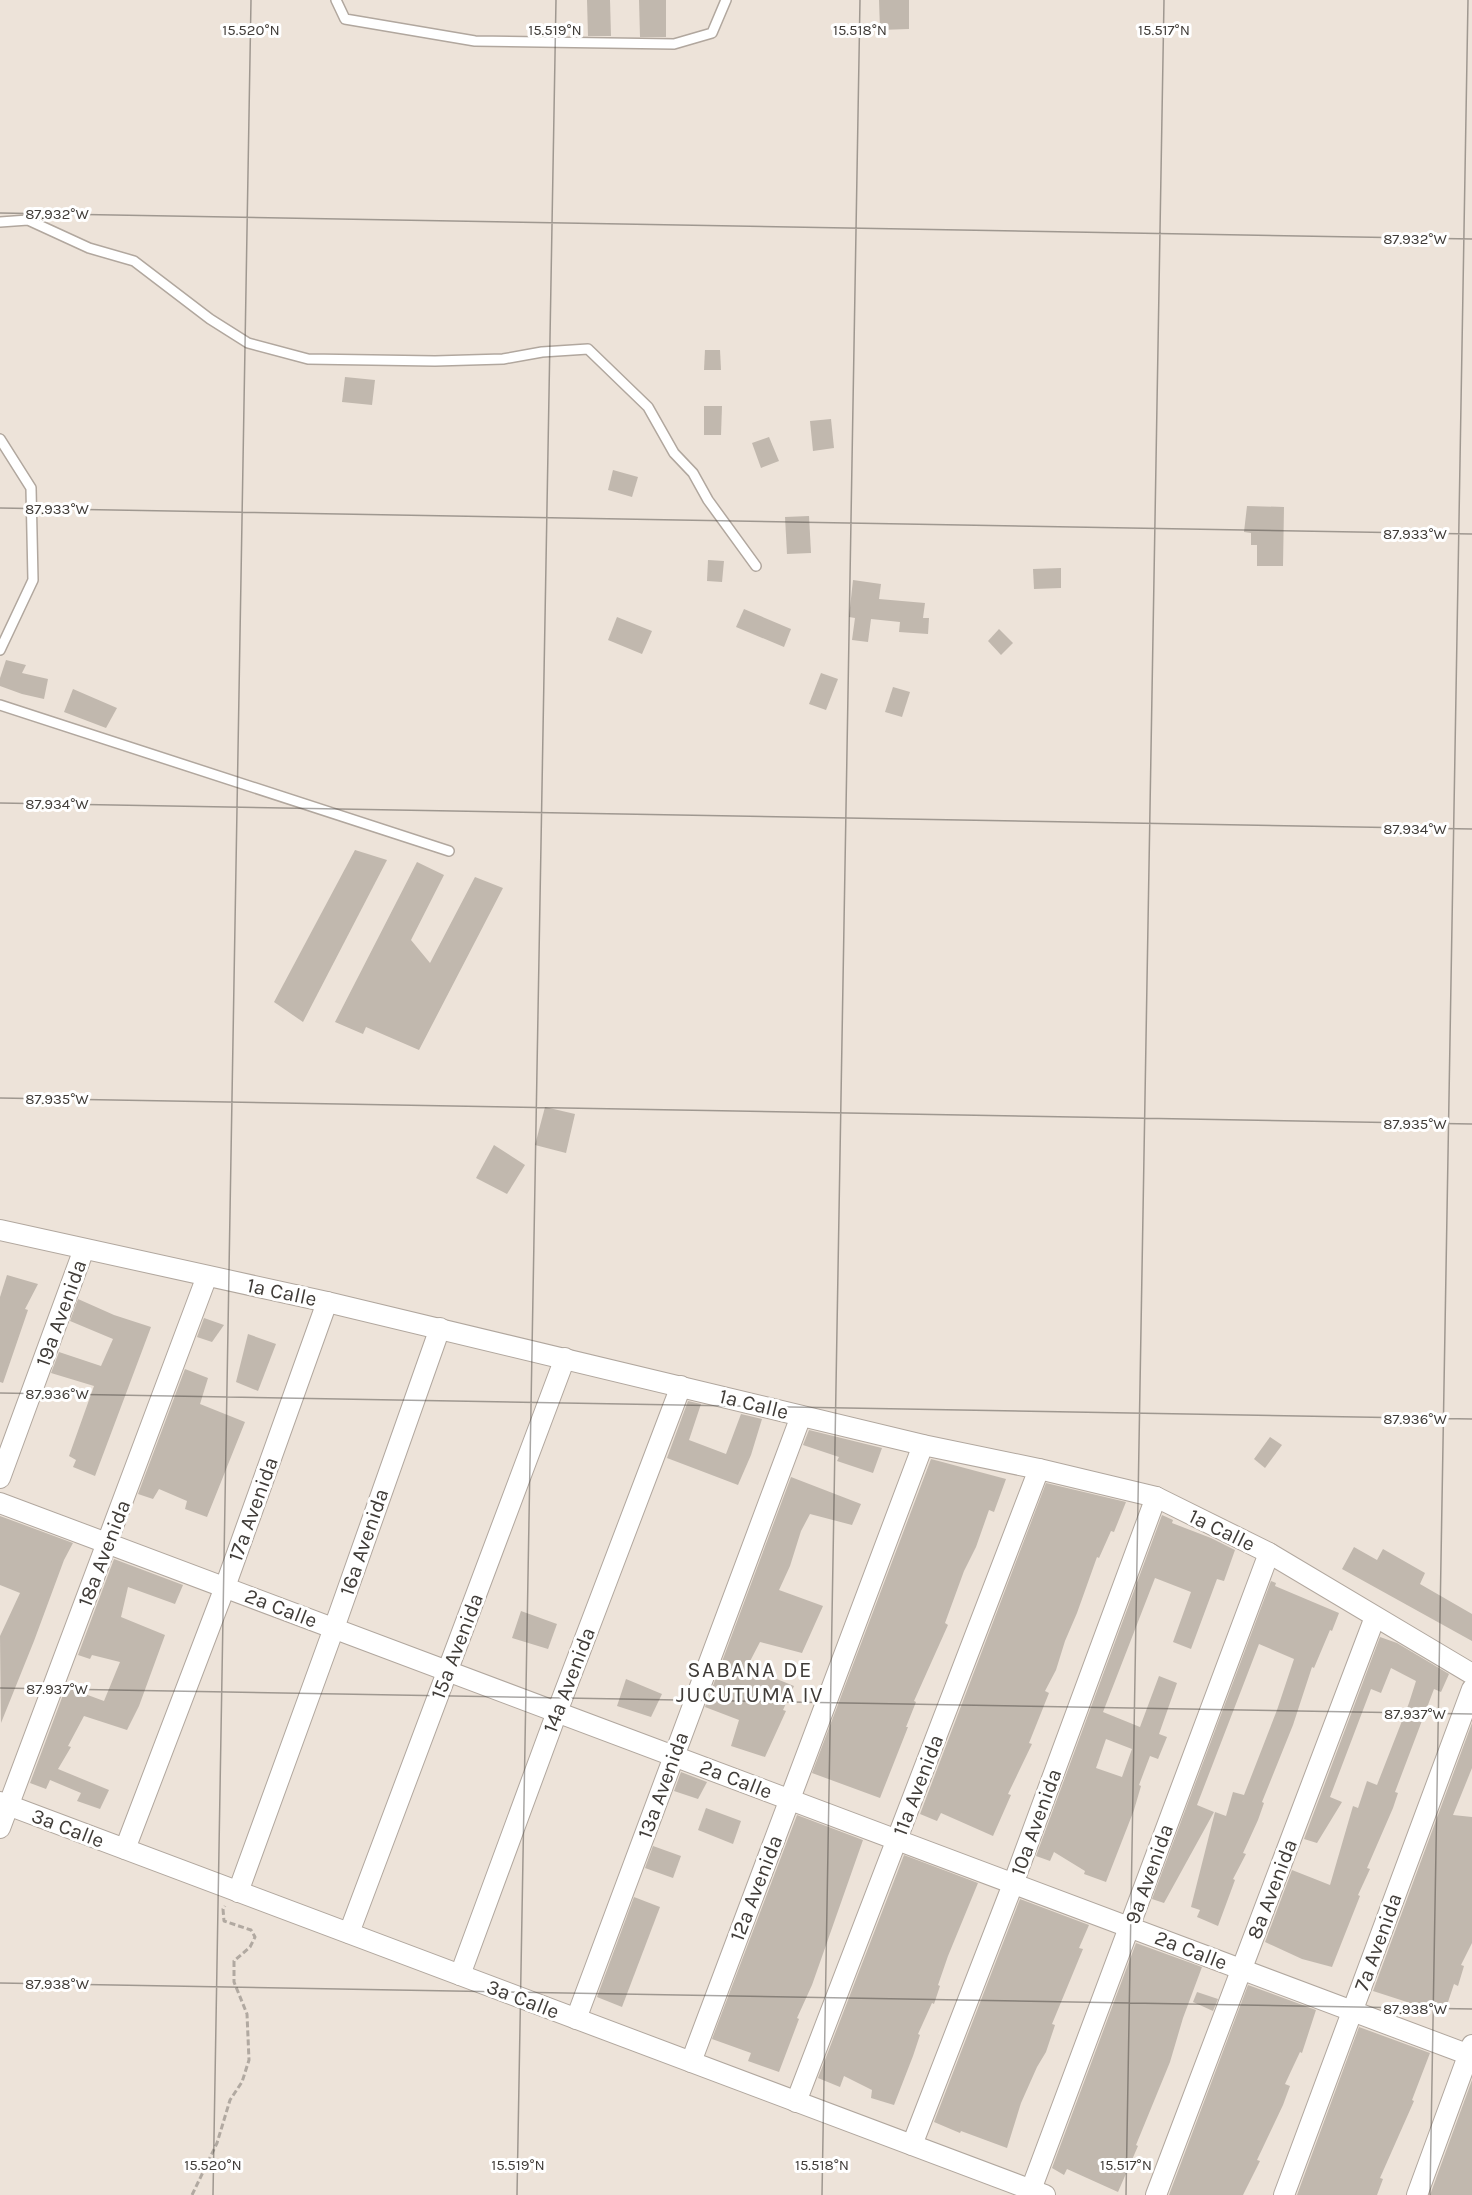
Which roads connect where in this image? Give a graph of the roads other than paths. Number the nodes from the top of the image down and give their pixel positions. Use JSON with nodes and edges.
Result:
{"nodes":[{"id":1,"x":336,"y":0,"type":"edge"},
{"id":2,"x":726,"y":0,"type":"edge"},
{"id":3,"x":0,"y":222,"type":"edge"},
{"id":4,"x":0,"y":439,"type":"edge"},
{"id":5,"x":756,"y":566,"type":"dead end"},
{"id":6,"x":0,"y":650,"type":"edge"},
{"id":7,"x":0,"y":705,"type":"edge"},
{"id":8,"x":449,"y":851,"type":"dead end"},
{"id":9,"x":0,"y":1230,"type":"edge"},
{"id":10,"x":84,"y":1249,"type":"junction"},
{"id":11,"x":207,"y":1276,"type":"junction"},
{"id":12,"x":327,"y":1302,"type":"junction"},
{"id":13,"x":440,"y":1328,"type":"junction"},
{"id":14,"x":565,"y":1358,"type":"junction"},
{"id":15,"x":681,"y":1386,"type":"junction"},
{"id":16,"x":801,"y":1416,"type":"junction"},
{"id":17,"x":923,"y":1445,"type":"junction"},
{"id":18,"x":1039,"y":1469,"type":"junction"},
{"id":19,"x":0,"y":1478,"type":"edge"},
{"id":20,"x":1156,"y":1497,"type":"junction"},
{"id":21,"x":0,"y":1503,"type":"edge"},
{"id":22,"x":108,"y":1543,"type":"junction"},
{"id":23,"x":1269,"y":1553,"type":"junction"},
{"id":24,"x":225,"y":1587,"type":"junction"},
{"id":25,"x":1375,"y":1617,"type":"junction"},
{"id":26,"x":334,"y":1628,"type":"junction"},
{"id":27,"x":448,"y":1671,"type":"junction"},
{"id":28,"x":1472,"y":1674,"type":"edge"},
{"id":29,"x":1472,"y":1689,"type":"edge"},
{"id":30,"x":557,"y":1712,"type":"junction"},
{"id":31,"x":674,"y":1756,"type":"junction"},
{"id":32,"x":789,"y":1799,"type":"junction"},
{"id":33,"x":4,"y":1804,"type":"edge"},
{"id":34,"x":0,"y":1828,"type":"edge"},
{"id":35,"x":897,"y":1840,"type":"junction"},
{"id":36,"x":125,"y":1849,"type":"junction"},
{"id":37,"x":1013,"y":1884,"type":"junction"},
{"id":38,"x":238,"y":1892,"type":"junction"},
{"id":39,"x":1129,"y":1927,"type":"junction"},
{"id":40,"x":349,"y":1933,"type":"junction"},
{"id":41,"x":1241,"y":1970,"type":"junction"},
{"id":42,"x":460,"y":1975,"type":"junction"},
{"id":43,"x":1352,"y":2011,"type":"junction"},
{"id":44,"x":576,"y":2019,"type":"junction"},
{"id":45,"x":1471,"y":2052,"type":"edge"},
{"id":46,"x":691,"y":2062,"type":"junction"},
{"id":47,"x":796,"y":2102,"type":"junction"},
{"id":48,"x":912,"y":2145,"type":"junction"},
{"id":49,"x":1035,"y":2193,"type":"edge"},
{"id":50,"x":1156,"y":2195,"type":"edge"},
{"id":51,"x":1284,"y":2195,"type":"edge"},
{"id":52,"x":1417,"y":2195,"type":"edge"}],
"edges":[{"from":1,"to":2,"type":"lane"},
{"from":3,"to":5,"type":"lane"},
{"from":4,"to":6,"type":"lane"},
{"from":7,"to":8,"type":"lane"},
{"from":9,"to":10,"type":"street","name":"1a Calle"},
{"from":10,"to":11,"type":"street","name":"1a Calle"},
{"from":10,"to":19,"type":"street","name":"19a Avenida"},
{"from":11,"to":12,"type":"street","name":"1a Calle"},
{"from":11,"to":22,"type":"street","name":"18a Avenida"},
{"from":12,"to":13,"type":"street","name":"1a Calle"},
{"from":12,"to":24,"type":"street","name":"17a Avenida"},
{"from":13,"to":14,"type":"street","name":"1a Calle"},
{"from":13,"to":26,"type":"street","name":"16a Avenida"},
{"from":14,"to":15,"type":"street","name":"1a Calle"},
{"from":14,"to":27,"type":"street","name":"15a Avenida"},
{"from":15,"to":16,"type":"street","name":"1a Calle"},
{"from":15,"to":30,"type":"street","name":"14a Avenida"},
{"from":16,"to":17,"type":"street","name":"1a Calle"},
{"from":16,"to":31,"type":"street","name":"13a Avenida"},
{"from":17,"to":18,"type":"street","name":"1a Calle"},
{"from":17,"to":32,"type":"street","name":"12a Avenida"},
{"from":18,"to":20,"type":"street","name":"1a Calle"},
{"from":18,"to":35,"type":"street","name":"11a Avenida"},
{"from":20,"to":23,"type":"street","name":"1a Calle"},
{"from":20,"to":37,"type":"street","name":"10a Avenida"},
{"from":21,"to":22,"type":"street","name":"2a Calle"},
{"from":22,"to":24,"type":"street","name":"2a Calle"},
{"from":22,"to":33,"type":"street","name":"18a Avenida"},
{"from":23,"to":25,"type":"street","name":"1a Calle"},
{"from":23,"to":39,"type":"street","name":"9a Avenida"},
{"from":24,"to":26,"type":"street","name":"2a Calle"},
{"from":24,"to":36,"type":"street","name":"17a Avenida"},
{"from":25,"to":28,"type":"street","name":"1a Calle"},
{"from":25,"to":41,"type":"street","name":"8a Avenida"},
{"from":26,"to":27,"type":"street","name":"2a Calle"},
{"from":26,"to":38,"type":"street","name":"16a Avenida"},
{"from":27,"to":30,"type":"street","name":"2a Calle"},
{"from":27,"to":40,"type":"street","name":"15a Avenida"},
{"from":29,"to":43,"type":"street","name":"7a Avenida"},
{"from":30,"to":31,"type":"street","name":"2a Calle"},
{"from":30,"to":42,"type":"street","name":"14a Avenida"},
{"from":31,"to":32,"type":"street","name":"2a Calle"},
{"from":31,"to":44,"type":"street","name":"13a Avenida"},
{"from":32,"to":35,"type":"street","name":"2a Calle"},
{"from":32,"to":46,"type":"street","name":"12a Avenida"},
{"from":33,"to":34,"type":"street","name":"18a Avenida"},
{"from":33,"to":36,"type":"street","name":"3a Calle"},
{"from":35,"to":37,"type":"street","name":"2a Calle"},
{"from":35,"to":47,"type":"street","name":"11a Avenida"},
{"from":36,"to":38,"type":"street","name":"3a Calle"},
{"from":37,"to":39,"type":"street","name":"2a Calle"},
{"from":37,"to":48,"type":"street","name":"10a Avenida"},
{"from":38,"to":40,"type":"street","name":"3a Calle"},
{"from":39,"to":41,"type":"street","name":"2a Calle"},
{"from":39,"to":49,"type":"street","name":"9a Avenida"},
{"from":40,"to":42,"type":"street","name":"3a Calle"},
{"from":41,"to":43,"type":"street","name":"2a Calle"},
{"from":41,"to":50,"type":"street","name":"8a Avenida"},
{"from":42,"to":44,"type":"street","name":"3a Calle"},
{"from":43,"to":45,"type":"street","name":"2a Calle"},
{"from":43,"to":51,"type":"street","name":"7a Avenida"},
{"from":44,"to":46,"type":"street","name":"3a Calle"},
{"from":45,"to":52,"type":"street"},
{"from":46,"to":47,"type":"street","name":"3a Calle"},
{"from":47,"to":48,"type":"street","name":"3a Calle"},
{"from":48,"to":49,"type":"street","name":"3a Calle"}]}
